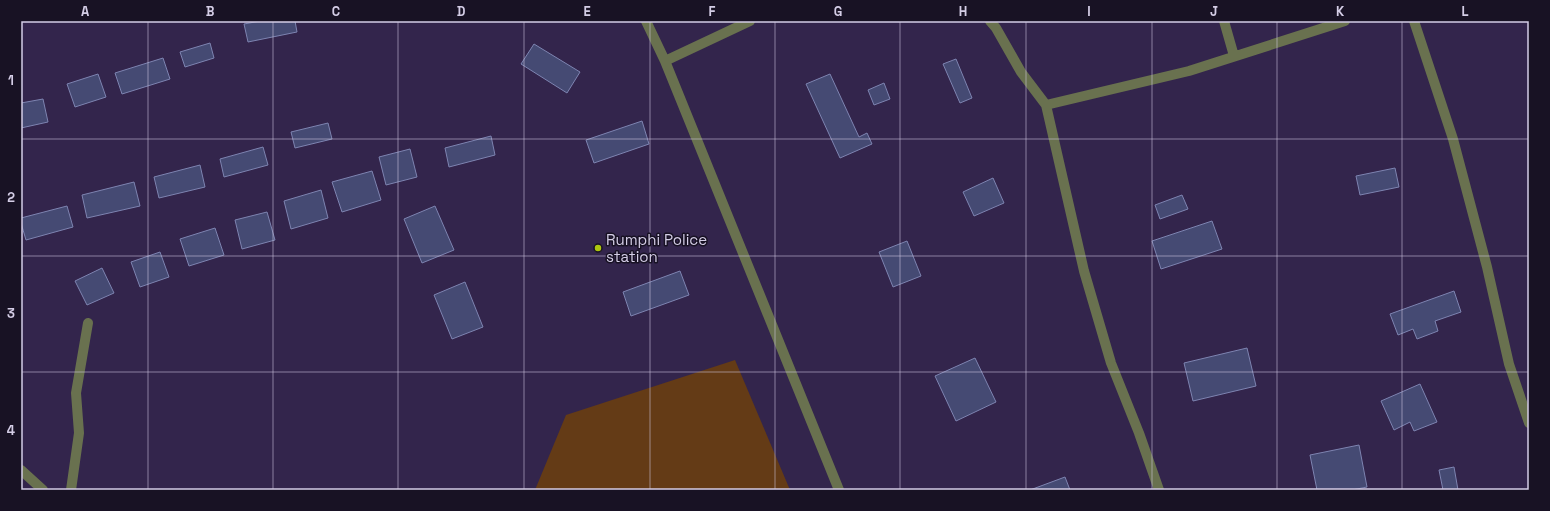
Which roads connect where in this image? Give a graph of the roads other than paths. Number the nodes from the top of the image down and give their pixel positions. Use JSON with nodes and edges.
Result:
{"nodes":[{"id":1,"x":646,"y":21,"type":"edge"},
{"id":2,"x":750,"y":21,"type":"edge"},
{"id":3,"x":990,"y":21,"type":"edge"},
{"id":4,"x":1224,"y":21,"type":"edge"},
{"id":5,"x":1346,"y":21,"type":"edge"},
{"id":6,"x":1414,"y":21,"type":"edge"},
{"id":7,"x":1234,"y":56,"type":"junction"},
{"id":8,"x":666,"y":61,"type":"junction"},
{"id":9,"x":1046,"y":105,"type":"junction"},
{"id":10,"x":88,"y":323,"type":"dead end"},
{"id":11,"x":1529,"y":423,"type":"edge"},
{"id":12,"x":21,"y":470,"type":"edge"},
{"id":13,"x":43,"y":490,"type":"edge"},
{"id":14,"x":71,"y":490,"type":"edge"},
{"id":15,"x":839,"y":490,"type":"edge"},
{"id":16,"x":1159,"y":490,"type":"edge"}],
"edges":[{"from":1,"to":8,"type":"street"},
{"from":2,"to":8,"type":"street"},
{"from":3,"to":9,"type":"street"},
{"from":4,"to":7,"type":"street"},
{"from":5,"to":7,"type":"street"},
{"from":6,"to":11,"type":"street"},
{"from":7,"to":9,"type":"street"},
{"from":8,"to":15,"type":"street"},
{"from":9,"to":16,"type":"street"},
{"from":10,"to":14,"type":"street"},
{"from":12,"to":13,"type":"street"}]}
